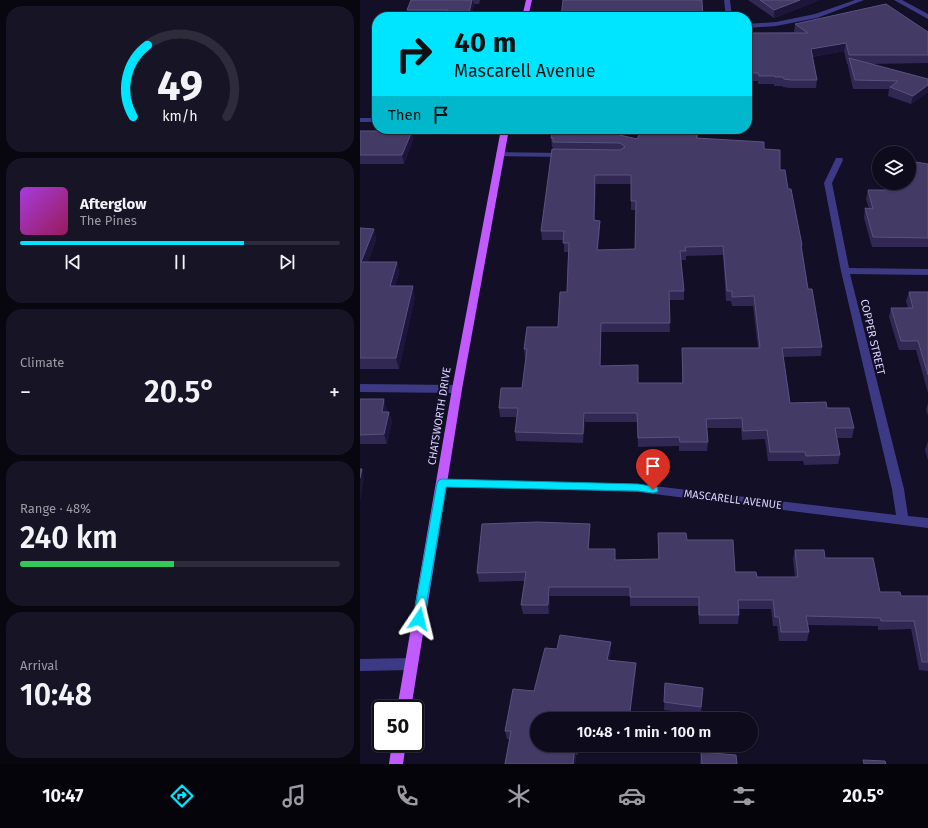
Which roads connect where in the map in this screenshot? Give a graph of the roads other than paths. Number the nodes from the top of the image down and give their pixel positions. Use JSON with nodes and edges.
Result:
{"nodes":[{"id":1,"x":529,"y":0,"type":"edge"},
{"id":2,"x":726,"y":0,"type":"edge"},
{"id":3,"x":862,"y":0,"type":"edge"},
{"id":4,"x":897,"y":0,"type":"edge"},
{"id":5,"x":526,"y":12,"type":"edge"},
{"id":6,"x":728,"y":12,"type":"edge"},
{"id":7,"x":928,"y":17,"type":"edge"},
{"id":8,"x":752,"y":26,"type":"edge"},
{"id":9,"x":360,"y":120,"type":"edge"},
{"id":10,"x":372,"y":120,"type":"edge"},
{"id":11,"x":504,"y":134,"type":"edge"},
{"id":12,"x":500,"y":154,"type":"junction"},
{"id":13,"x":576,"y":155,"type":"edge"},
{"id":14,"x":838,"y":160,"type":"dead end"},
{"id":15,"x":845,"y":271,"type":"junction"},
{"id":16,"x":928,"y":272,"type":"edge"},
{"id":17,"x":360,"y":388,"type":"edge"},
{"id":18,"x":457,"y":389,"type":"junction"},
{"id":19,"x":442,"y":483,"type":"junction"},
{"id":20,"x":903,"y":520,"type":"junction"},
{"id":21,"x":928,"y":523,"type":"edge"},
{"id":22,"x":411,"y":664,"type":"junction"},
{"id":23,"x":360,"y":665,"type":"edge"},
{"id":24,"x":405,"y":700,"type":"edge"},
{"id":25,"x":398,"y":752,"type":"edge"},
{"id":26,"x":396,"y":764,"type":"edge"}],
"edges":[{"from":1,"to":5,"type":"main road"},
{"from":2,"to":6,"type":"street"},
{"from":3,"to":8,"type":"street"},
{"from":4,"to":7,"type":"street"},
{"from":9,"to":10,"type":"street"},
{"from":11,"to":12,"type":"main road","name":"CHATSWORTH DRIVE"},
{"from":12,"to":13,"type":"street"},
{"from":12,"to":18,"type":"main road","name":"CHATSWORTH DRIVE"},
{"from":14,"to":15,"type":"street","name":"COPPER STREET"},
{"from":15,"to":16,"type":"street"},
{"from":15,"to":20,"type":"street","name":"COPPER STREET"},
{"from":17,"to":18,"type":"street"},
{"from":18,"to":19,"type":"main road","name":"CHATSWORTH DRIVE"},
{"from":19,"to":20,"type":"street","name":"MASCARELL AVENUE"},
{"from":19,"to":22,"type":"main road","name":"CHATSWORTH DRIVE"},
{"from":20,"to":21,"type":"street","name":"MASCARELL AVENUE"},
{"from":22,"to":23,"type":"street"},
{"from":22,"to":24,"type":"main road","name":"CHATSWORTH DRIVE"},
{"from":25,"to":26,"type":"main road"}]}
